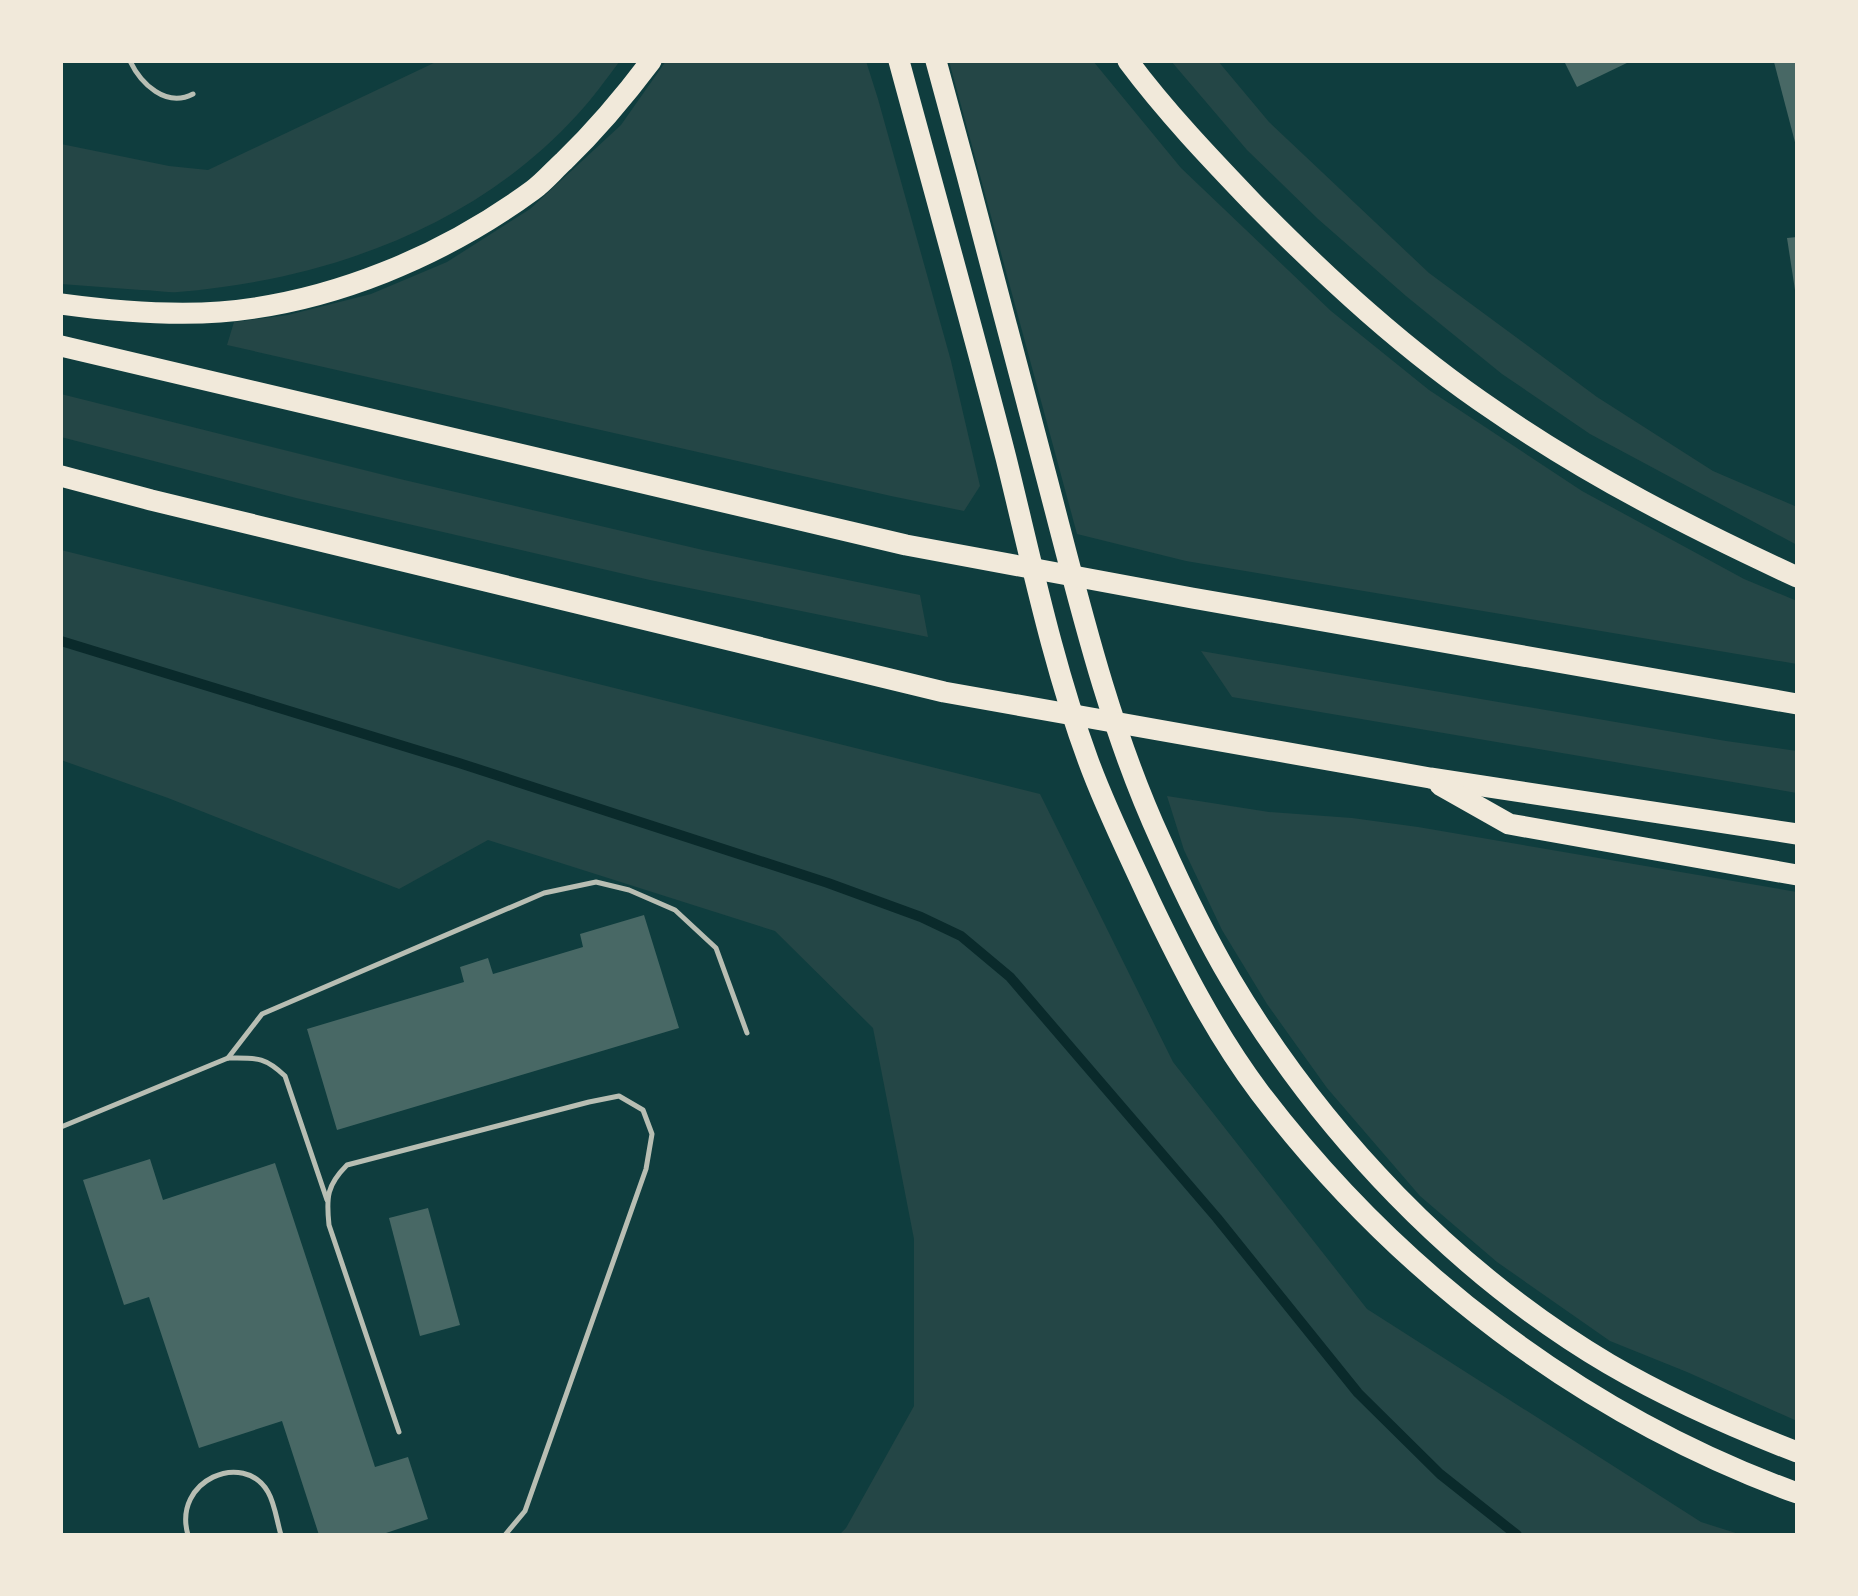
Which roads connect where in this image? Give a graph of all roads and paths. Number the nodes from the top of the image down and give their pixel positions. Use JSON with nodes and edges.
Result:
{"nodes":[{"id":1,"x":130,"y":61,"type":"edge"},
{"id":2,"x":651,"y":61,"type":"edge"},
{"id":3,"x":899,"y":61,"type":"edge"},
{"id":4,"x":936,"y":61,"type":"edge"},
{"id":5,"x":1128,"y":61,"type":"edge"},
{"id":6,"x":193,"y":94,"type":"dead end"},
{"id":7,"x":61,"y":304,"type":"edge"},
{"id":8,"x":61,"y":346,"type":"edge"},
{"id":9,"x":61,"y":476,"type":"edge"},
{"id":10,"x":1797,"y":577,"type":"edge"},
{"id":11,"x":1797,"y":704,"type":"edge"},
{"id":12,"x":1430,"y":778,"type":"junction"},
{"id":13,"x":1797,"y":834,"type":"edge"},
{"id":14,"x":1797,"y":875,"type":"edge"},
{"id":15,"x":747,"y":1033,"type":"dead end"},
{"id":16,"x":228,"y":1058,"type":"junction"},
{"id":17,"x":61,"y":1127,"type":"edge"},
{"id":18,"x":327,"y":1200,"type":"junction"},
{"id":19,"x":399,"y":1432,"type":"dead end"},
{"id":20,"x":1797,"y":1452,"type":"edge"},
{"id":21,"x":1797,"y":1493,"type":"edge"},
{"id":22,"x":188,"y":1535,"type":"edge"},
{"id":23,"x":281,"y":1535,"type":"edge"},
{"id":24,"x":505,"y":1535,"type":"edge"}],
"edges":[{"from":1,"to":6,"type":"lane"},
{"from":2,"to":7,"type":"highway"},
{"from":3,"to":21,"type":"highway"},
{"from":4,"to":20,"type":"highway"},
{"from":5,"to":10,"type":"highway"},
{"from":8,"to":11,"type":"highway"},
{"from":9,"to":12,"type":"highway"},
{"from":12,"to":13,"type":"highway"},
{"from":12,"to":14,"type":"highway"},
{"from":15,"to":16,"type":"lane"},
{"from":16,"to":17,"type":"lane"},
{"from":16,"to":18,"type":"lane"},
{"from":18,"to":19,"type":"lane"},
{"from":18,"to":24,"type":"lane"},
{"from":22,"to":23,"type":"lane"}]}
